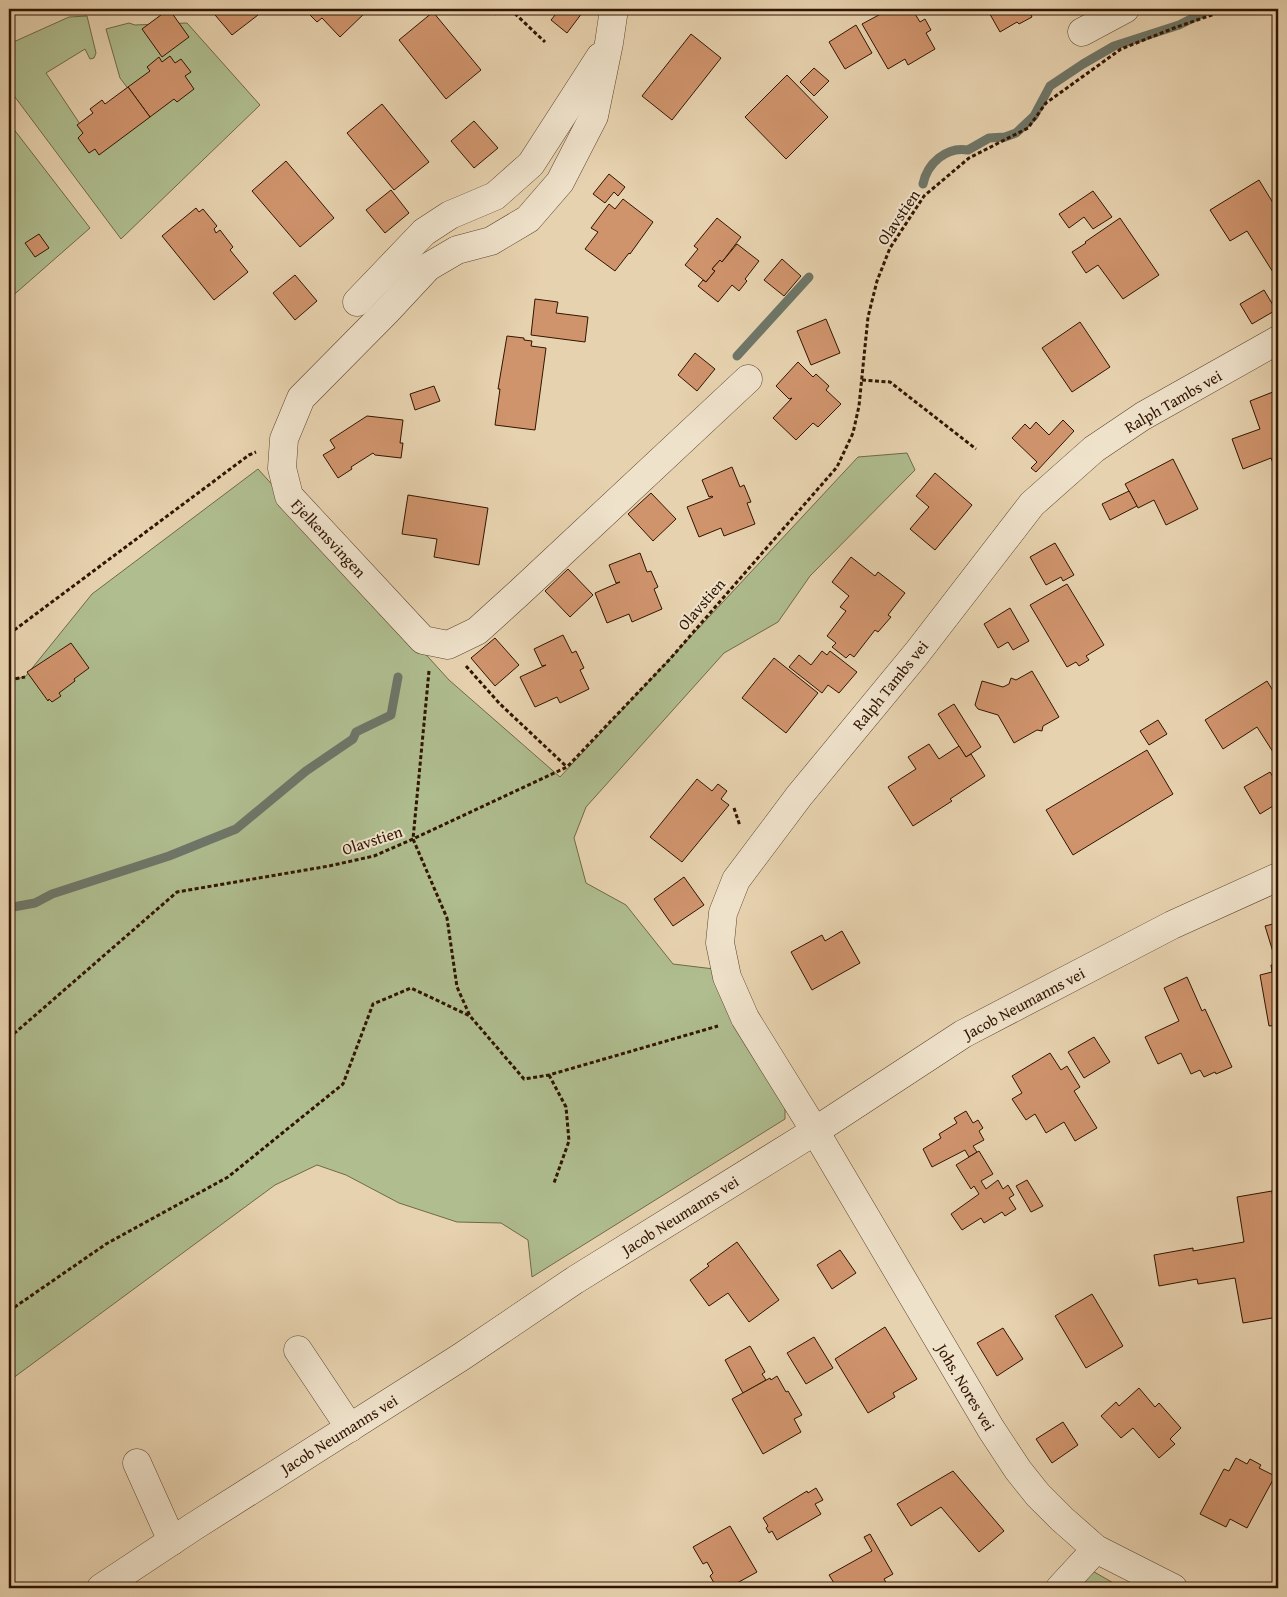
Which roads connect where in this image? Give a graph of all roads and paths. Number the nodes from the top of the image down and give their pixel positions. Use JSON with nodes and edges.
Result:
{"nodes":[{"id":1,"x":510,"y":9,"type":"edge"},
{"id":2,"x":614,"y":9,"type":"edge"},
{"id":3,"x":1125,"y":9,"type":"edge"},
{"id":4,"x":1229,"y":9,"type":"edge"},
{"id":5,"x":1082,"y":32,"type":"dead end"},
{"id":6,"x":545,"y":42,"type":"dead end"},
{"id":7,"x":610,"y":43,"type":"junction"},
{"id":8,"x":357,"y":302,"type":"dead end"},
{"id":9,"x":1278,"y":340,"type":"edge"},
{"id":10,"x":748,"y":379,"type":"dead end"},
{"id":11,"x":862,"y":380,"type":"junction"},
{"id":12,"x":284,"y":439,"type":"junction"},
{"id":13,"x":976,"y":448,"type":"dead end"},
{"id":14,"x":9,"y":634,"type":"edge"},
{"id":15,"x":435,"y":643,"type":"junction"},
{"id":16,"x":25,"y":677,"type":"dead end"},
{"id":17,"x":9,"y":680,"type":"edge"},
{"id":18,"x":567,"y":767,"type":"junction"},
{"id":19,"x":414,"y":840,"type":"junction"},
{"id":20,"x":1278,"y":877,"type":"edge"},
{"id":21,"x":470,"y":1016,"type":"junction"},
{"id":22,"x":745,"y":1018,"type":"junction"},
{"id":23,"x":9,"y":1037,"type":"edge"},
{"id":24,"x":549,"y":1075,"type":"junction"},
{"id":25,"x":815,"y":1131,"type":"junction"},
{"id":26,"x":554,"y":1183,"type":"dead end"},
{"id":27,"x":9,"y":1311,"type":"edge"},
{"id":28,"x":298,"y":1350,"type":"dead end"},
{"id":29,"x":350,"y":1428,"type":"junction"},
{"id":30,"x":137,"y":1463,"type":"dead end"},
{"id":31,"x":172,"y":1541,"type":"junction"},
{"id":32,"x":1096,"y":1549,"type":"junction"},
{"id":33,"x":101,"y":1588,"type":"edge"},
{"id":34,"x":1060,"y":1588,"type":"edge"},
{"id":35,"x":1174,"y":1588,"type":"edge"}],
"edges":[{"from":1,"to":6,"type":"path"},
{"from":2,"to":7,"type":"street","name":"Fjelkensvingen"},
{"from":3,"to":5,"type":"street"},
{"from":4,"to":11,"type":"path","name":"Olavstien"},
{"from":7,"to":8,"type":"street"},
{"from":7,"to":12,"type":"street","name":"Fjelkensvingen"},
{"from":9,"to":22,"type":"street","name":"Ralph Tambs vei"},
{"from":10,"to":15,"type":"street"},
{"from":11,"to":13,"type":"path"},
{"from":11,"to":18,"type":"path","name":"Olavstien"},
{"from":12,"to":14,"type":"path"},
{"from":12,"to":15,"type":"street","name":"Fjelkensvingen"},
{"from":15,"to":18,"type":"path"},
{"from":15,"to":19,"type":"path"},
{"from":16,"to":17,"type":"path"},
{"from":18,"to":19,"type":"path","name":"Olavstien"},
{"from":19,"to":21,"type":"path"},
{"from":19,"to":23,"type":"path","name":"Olavstien"},
{"from":20,"to":25,"type":"street","name":"Jacob Neumanns vei"},
{"from":21,"to":24,"type":"path"},
{"from":21,"to":27,"type":"path"},
{"from":22,"to":24,"type":"path"},
{"from":22,"to":25,"type":"street","name":"Ralph Tambs vei"},
{"from":24,"to":26,"type":"path"},
{"from":25,"to":29,"type":"street","name":"Jacob Neumanns vei"},
{"from":25,"to":32,"type":"street","name":"Johs. Nores vei"},
{"from":28,"to":29,"type":"street"},
{"from":29,"to":31,"type":"street","name":"Jacob Neumanns vei"},
{"from":30,"to":31,"type":"street"},
{"from":31,"to":33,"type":"street","name":"Jacob Neumanns vei"},
{"from":32,"to":34,"type":"street"},
{"from":32,"to":35,"type":"street","name":"Johs. Nores vei"}]}
